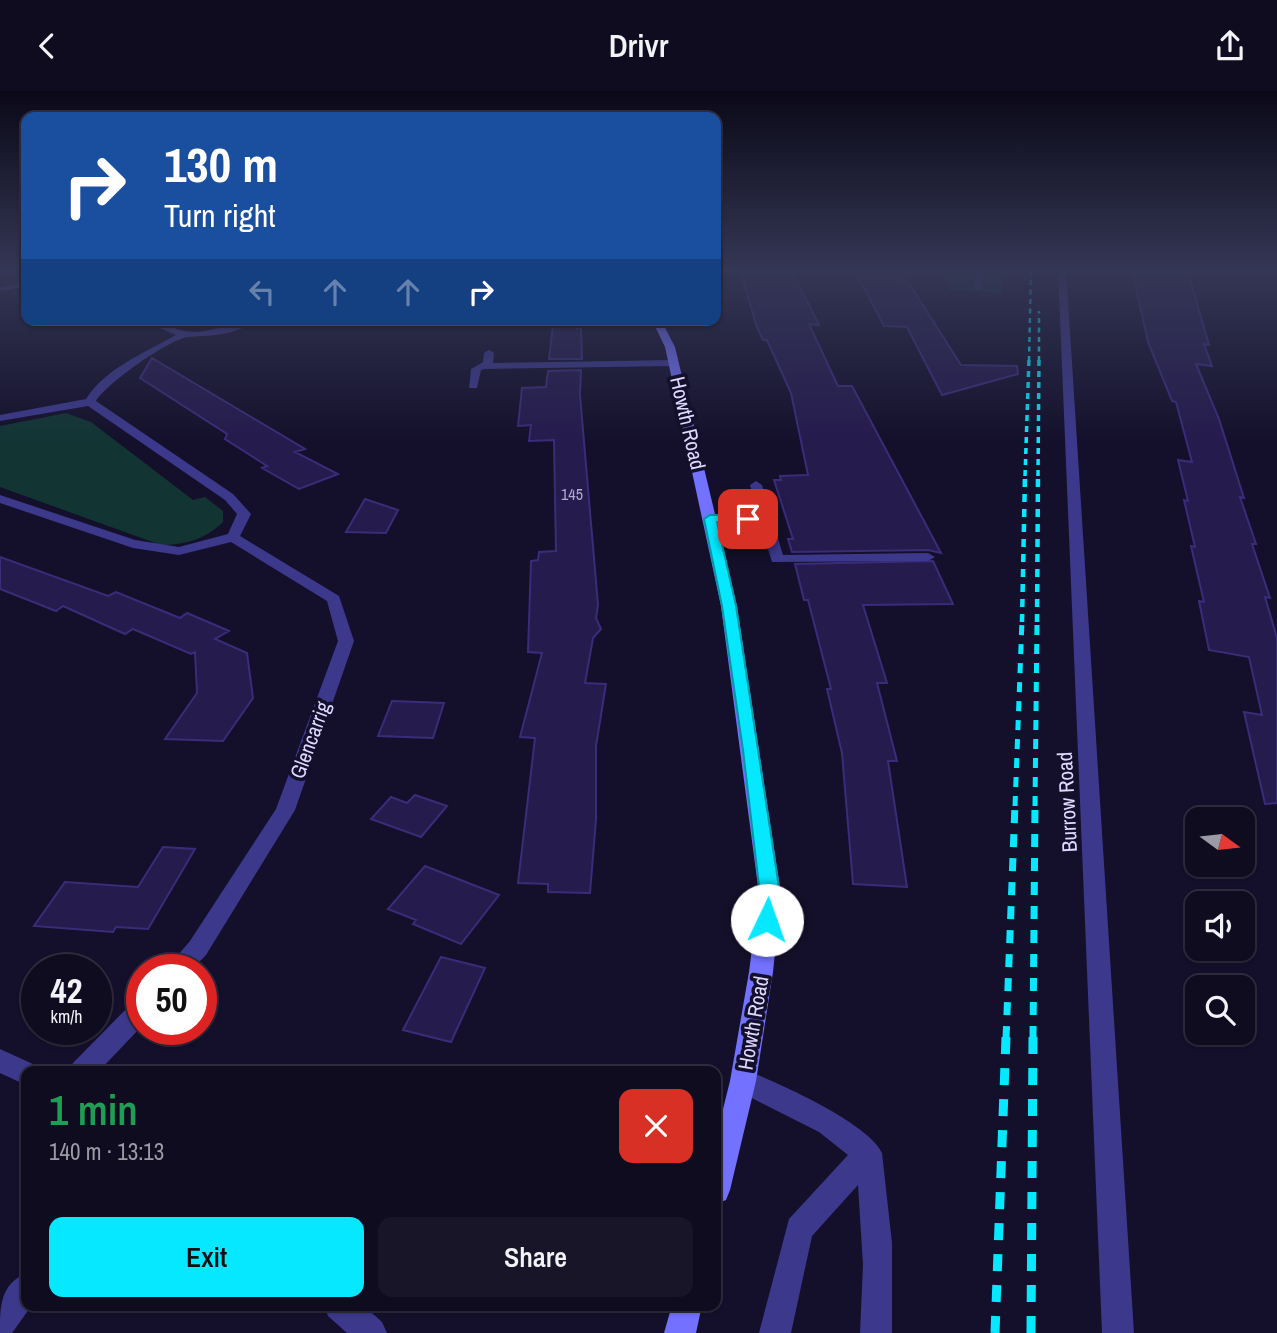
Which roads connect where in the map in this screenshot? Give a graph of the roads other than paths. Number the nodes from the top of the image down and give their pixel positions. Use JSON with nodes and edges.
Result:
{"nodes":[{"id":1,"x":165,"y":327,"type":"edge"},
{"id":2,"x":234,"y":327,"type":"edge"},
{"id":3,"x":659,"y":327,"type":"edge"},
{"id":4,"x":1065,"y":327,"type":"edge"},
{"id":5,"x":183,"y":335,"type":"junction"},
{"id":6,"x":489,"y":353,"type":"dead end"},
{"id":7,"x":673,"y":363,"type":"junction"},
{"id":8,"x":481,"y":366,"type":"junction"},
{"id":9,"x":473,"y":386,"type":"dead end"},
{"id":10,"x":90,"y":402,"type":"junction"},
{"id":11,"x":0,"y":418,"type":"edge"},
{"id":12,"x":756,"y":485,"type":"dead end"},
{"id":13,"x":0,"y":499,"type":"edge"},
{"id":14,"x":710,"y":519,"type":"junction"},
{"id":15,"x":766,"y":519,"type":"junction"},
{"id":16,"x":233,"y":537,"type":"junction"},
{"id":17,"x":928,"y":557,"type":"dead end"},
{"id":18,"x":192,"y":954,"type":"edge"},
{"id":19,"x":126,"y":1026,"type":"edge"},
{"id":20,"x":0,"y":1060,"type":"edge"},
{"id":21,"x":87,"y":1066,"type":"edge"},
{"id":22,"x":21,"y":1070,"type":"edge"},
{"id":23,"x":743,"y":1081,"type":"junction"},
{"id":24,"x":868,"y":1153,"type":"junction"},
{"id":25,"x":721,"y":1170,"type":"edge"},
{"id":26,"x":21,"y":1295,"type":"edge"},
{"id":27,"x":347,"y":1311,"type":"edge"},
{"id":28,"x":686,"y":1311,"type":"edge"},
{"id":29,"x":0,"y":1323,"type":"edge"},
{"id":30,"x":371,"y":1333,"type":"edge"},
{"id":31,"x":680,"y":1333,"type":"edge"},
{"id":32,"x":775,"y":1333,"type":"edge"},
{"id":33,"x":876,"y":1333,"type":"edge"},
{"id":34,"x":1118,"y":1333,"type":"edge"}],
"edges":[{"from":1,"to":5,"type":"street"},
{"from":2,"to":5,"type":"street"},
{"from":3,"to":7,"type":"main road","name":"Howth Road"},
{"from":4,"to":34,"type":"street","name":"Burrow Road"},
{"from":5,"to":10,"type":"street"},
{"from":6,"to":8,"type":"street"},
{"from":7,"to":8,"type":"street"},
{"from":7,"to":14,"type":"main road","name":"Howth Road"},
{"from":8,"to":9,"type":"street"},
{"from":10,"to":11,"type":"street"},
{"from":10,"to":16,"type":"street"},
{"from":12,"to":15,"type":"street"},
{"from":13,"to":16,"type":"street"},
{"from":14,"to":15,"type":"street"},
{"from":14,"to":23,"type":"main road","name":"Howth Road"},
{"from":15,"to":17,"type":"street"},
{"from":16,"to":18,"type":"street","name":"Glencarrig"},
{"from":19,"to":21,"type":"street"},
{"from":20,"to":22,"type":"street"},
{"from":23,"to":24,"type":"street"},
{"from":23,"to":25,"type":"main road","name":"Howth Road"},
{"from":24,"to":32,"type":"street"},
{"from":24,"to":33,"type":"street"},
{"from":26,"to":29,"type":"street"},
{"from":27,"to":30,"type":"street"},
{"from":28,"to":31,"type":"main road"}]}
